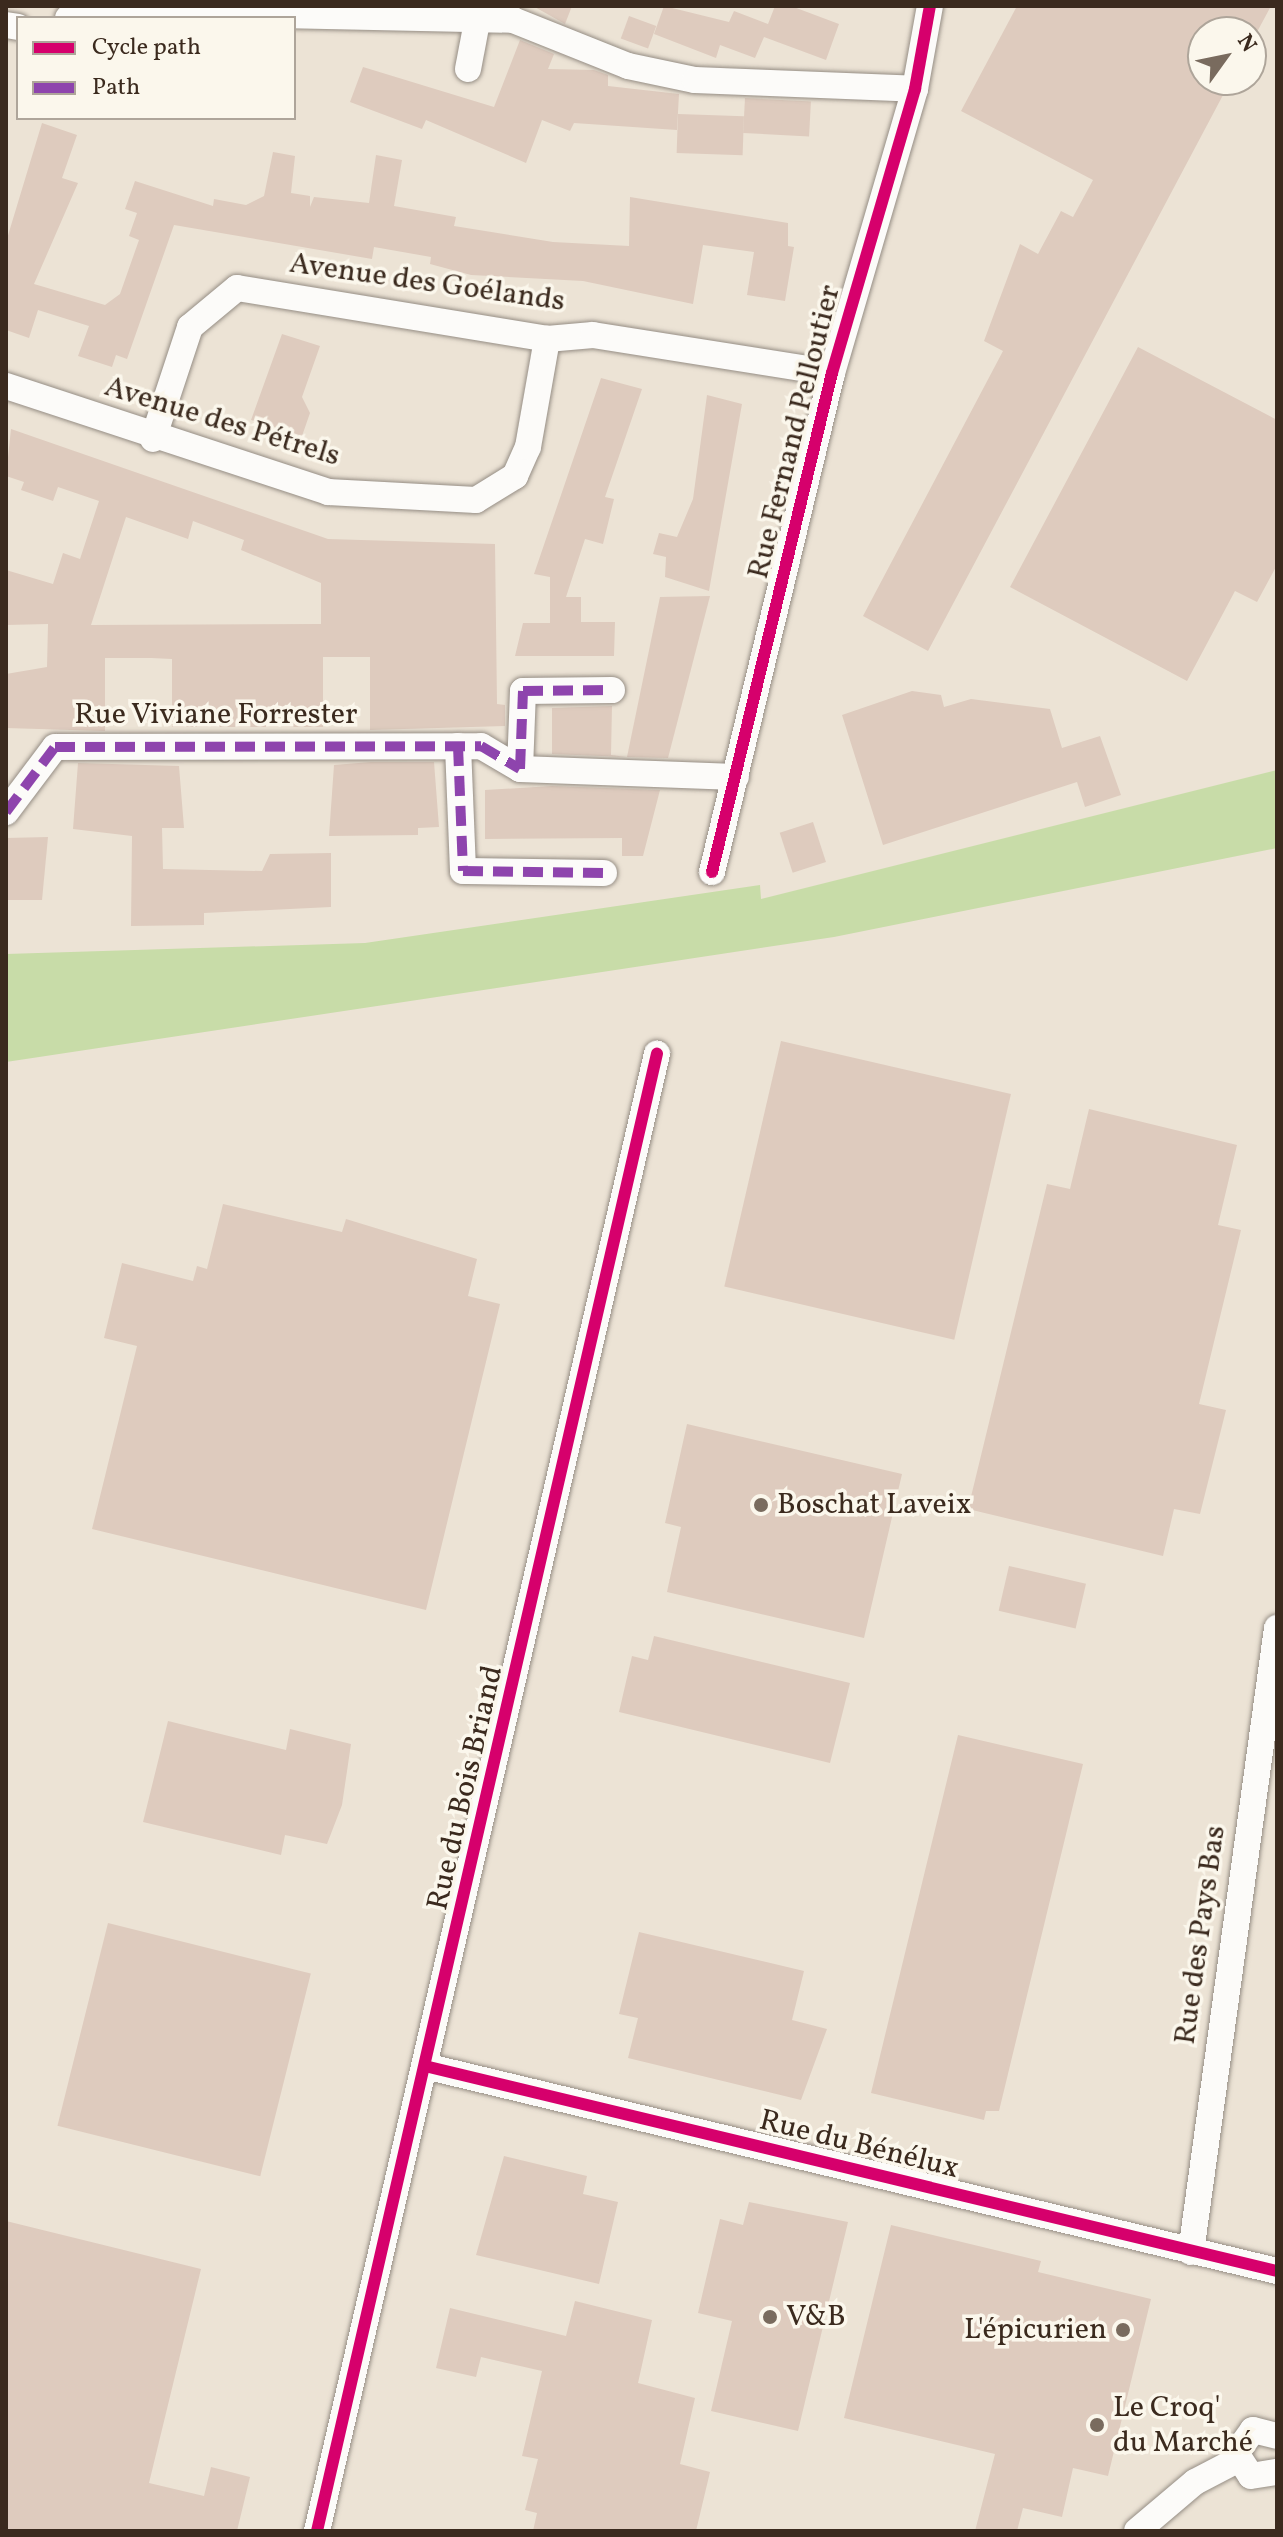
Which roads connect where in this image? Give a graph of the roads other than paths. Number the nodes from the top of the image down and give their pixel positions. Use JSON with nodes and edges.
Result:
{"nodes":[{"id":1,"x":930,"y":6,"type":"edge"},
{"id":2,"x":478,"y":13,"type":"edge"},
{"id":3,"x":91,"y":16,"type":"edge"},
{"id":4,"x":468,"y":69,"type":"dead end"},
{"id":5,"x":915,"y":89,"type":"junction"},
{"id":6,"x":547,"y":339,"type":"junction"},
{"id":7,"x":832,"y":373,"type":"junction"},
{"id":8,"x":6,"y":386,"type":"edge"},
{"id":9,"x":153,"y":439,"type":"junction"},
{"id":10,"x":612,"y":690,"type":"dead end"},
{"id":11,"x":458,"y":746,"type":"junction"},
{"id":12,"x":520,"y":769,"type":"junction"},
{"id":13,"x":736,"y":777,"type":"junction"},
{"id":14,"x":6,"y":812,"type":"edge"},
{"id":15,"x":712,"y":872,"type":"dead end"},
{"id":16,"x":604,"y":873,"type":"dead end"},
{"id":17,"x":657,"y":1054,"type":"dead end"},
{"id":18,"x":1277,"y":1628,"type":"edge"},
{"id":19,"x":429,"y":2067,"type":"junction"},
{"id":20,"x":1191,"y":2252,"type":"junction"},
{"id":21,"x":1277,"y":2271,"type":"edge"},
{"id":22,"x":1276,"y":2433,"type":"edge"},
{"id":23,"x":1237,"y":2460,"type":"junction"},
{"id":24,"x":1277,"y":2472,"type":"edge"},
{"id":25,"x":317,"y":2531,"type":"edge"},
{"id":26,"x":1137,"y":2531,"type":"edge"}],
"edges":[{"from":1,"to":5,"type":"street","name":"Rue Fernand Pelloutier"},
{"from":2,"to":3,"type":"street"},
{"from":2,"to":4,"type":"street"},
{"from":2,"to":5,"type":"street"},
{"from":5,"to":7,"type":"street","name":"Rue Fernand Pelloutier"},
{"from":6,"to":7,"type":"street","name":"Avenue des Goélands"},
{"from":6,"to":9,"type":"street","name":"Avenue des Goélands"},
{"from":6,"to":9,"type":"street","name":"Avenue des Pétrels"},
{"from":7,"to":13,"type":"street","name":"Rue Fernand Pelloutier"},
{"from":8,"to":9,"type":"street","name":"Avenue des Pétrels"},
{"from":10,"to":12,"type":"street"},
{"from":11,"to":12,"type":"street","name":"Rue Viviane Forrester"},
{"from":11,"to":14,"type":"street","name":"Rue Viviane Forrester"},
{"from":11,"to":16,"type":"street"},
{"from":12,"to":13,"type":"street","name":"Rue Viviane Forrester"},
{"from":13,"to":15,"type":"street","name":"Rue Fernand Pelloutier"},
{"from":17,"to":19,"type":"street","name":"Rue du Bois Briand"},
{"from":18,"to":20,"type":"street","name":"Rue des Pays Bas"},
{"from":19,"to":20,"type":"street","name":"Rue du Bénélux"},
{"from":19,"to":25,"type":"street","name":"Rue du Bois Briand"},
{"from":20,"to":21,"type":"street","name":"Rue du Bénélux"},
{"from":22,"to":23,"type":"street"},
{"from":23,"to":24,"type":"street"},
{"from":23,"to":26,"type":"street"}]}
